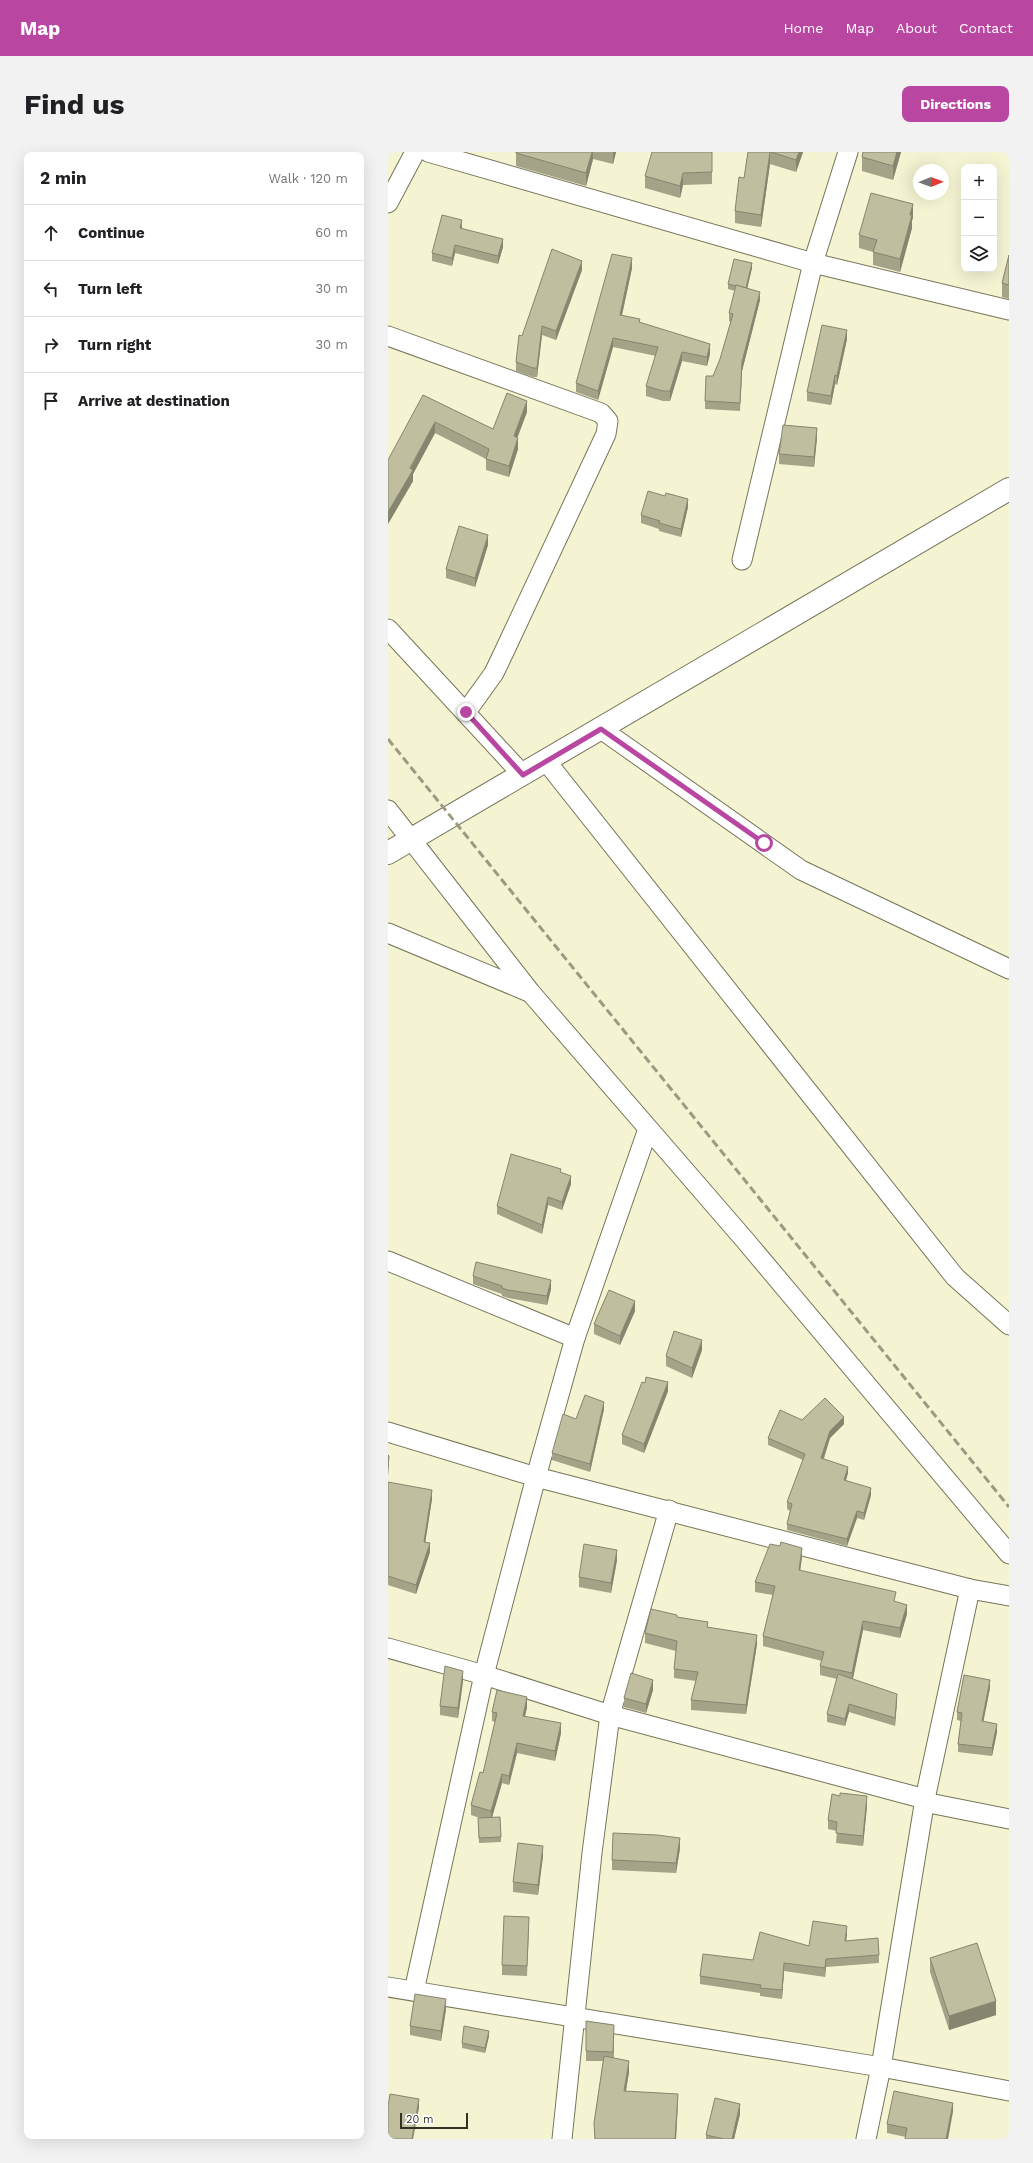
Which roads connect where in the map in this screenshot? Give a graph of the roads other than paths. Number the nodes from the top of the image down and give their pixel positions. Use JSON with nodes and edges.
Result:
{"nodes":[{"id":1,"x":415,"y":152,"type":"edge"},
{"id":2,"x":428,"y":152,"type":"edge"},
{"id":3,"x":848,"y":152,"type":"edge"},
{"id":4,"x":388,"y":203,"type":"edge"},
{"id":5,"x":813,"y":263,"type":"junction"},
{"id":6,"x":1009,"y":310,"type":"edge"},
{"id":7,"x":388,"y":336,"type":"edge"},
{"id":8,"x":1009,"y":489,"type":"edge"},
{"id":9,"x":742,"y":560,"type":"dead end"},
{"id":10,"x":388,"y":629,"type":"edge"},
{"id":11,"x":466,"y":712,"type":"junction"},
{"id":12,"x":601,"y":729,"type":"junction"},
{"id":13,"x":546,"y":761,"type":"junction"},
{"id":14,"x":523,"y":775,"type":"junction"},
{"id":15,"x":388,"y":810,"type":"edge"},
{"id":16,"x":412,"y":840,"type":"junction"},
{"id":17,"x":388,"y":853,"type":"edge"},
{"id":18,"x":388,"y":932,"type":"edge"},
{"id":19,"x":1009,"y":969,"type":"edge"},
{"id":20,"x":530,"y":993,"type":"junction"},
{"id":21,"x":648,"y":1129,"type":"junction"},
{"id":22,"x":388,"y":1261,"type":"edge"},
{"id":23,"x":1009,"y":1325,"type":"edge"},
{"id":24,"x":575,"y":1338,"type":"junction"},
{"id":25,"x":388,"y":1432,"type":"edge"},
{"id":26,"x":536,"y":1477,"type":"junction"},
{"id":27,"x":669,"y":1510,"type":"junction"},
{"id":28,"x":1009,"y":1554,"type":"edge"},
{"id":29,"x":970,"y":1589,"type":"junction"},
{"id":30,"x":1009,"y":1596,"type":"edge"},
{"id":31,"x":388,"y":1648,"type":"edge"},
{"id":32,"x":484,"y":1674,"type":"junction"},
{"id":33,"x":610,"y":1715,"type":"junction"},
{"id":34,"x":924,"y":1801,"type":"junction"},
{"id":35,"x":1009,"y":1819,"type":"edge"},
{"id":36,"x":388,"y":1987,"type":"edge"},
{"id":37,"x":414,"y":1991,"type":"junction"},
{"id":38,"x":574,"y":2016,"type":"junction"},
{"id":39,"x":881,"y":2067,"type":"junction"},
{"id":40,"x":1009,"y":2091,"type":"edge"},
{"id":41,"x":562,"y":2139,"type":"edge"},
{"id":42,"x":866,"y":2139,"type":"edge"}],
"edges":[{"from":1,"to":4,"type":"street"},
{"from":2,"to":5,"type":"street"},
{"from":3,"to":5,"type":"street"},
{"from":5,"to":6,"type":"street"},
{"from":5,"to":9,"type":"street"},
{"from":7,"to":11,"type":"street"},
{"from":8,"to":12,"type":"main road"},
{"from":10,"to":11,"type":"street"},
{"from":11,"to":14,"type":"street"},
{"from":12,"to":13,"type":"main road"},
{"from":12,"to":19,"type":"street"},
{"from":13,"to":14,"type":"main road"},
{"from":13,"to":23,"type":"street"},
{"from":14,"to":16,"type":"main road"},
{"from":15,"to":16,"type":"street"},
{"from":16,"to":17,"type":"main road"},
{"from":16,"to":20,"type":"street"},
{"from":18,"to":20,"type":"street"},
{"from":20,"to":21,"type":"street"},
{"from":21,"to":24,"type":"street"},
{"from":21,"to":28,"type":"street"},
{"from":22,"to":24,"type":"street"},
{"from":24,"to":26,"type":"street"},
{"from":25,"to":26,"type":"street"},
{"from":26,"to":27,"type":"street"},
{"from":26,"to":32,"type":"street"},
{"from":27,"to":29,"type":"street"},
{"from":27,"to":33,"type":"street"},
{"from":29,"to":30,"type":"street"},
{"from":29,"to":34,"type":"street"},
{"from":31,"to":32,"type":"street"},
{"from":32,"to":33,"type":"street"},
{"from":32,"to":37,"type":"street"},
{"from":33,"to":34,"type":"street"},
{"from":33,"to":38,"type":"street"},
{"from":34,"to":35,"type":"street"},
{"from":34,"to":39,"type":"street"},
{"from":36,"to":37,"type":"street"},
{"from":37,"to":38,"type":"street"},
{"from":38,"to":39,"type":"street"},
{"from":38,"to":41,"type":"street"},
{"from":39,"to":40,"type":"street"},
{"from":39,"to":42,"type":"street"}]}
